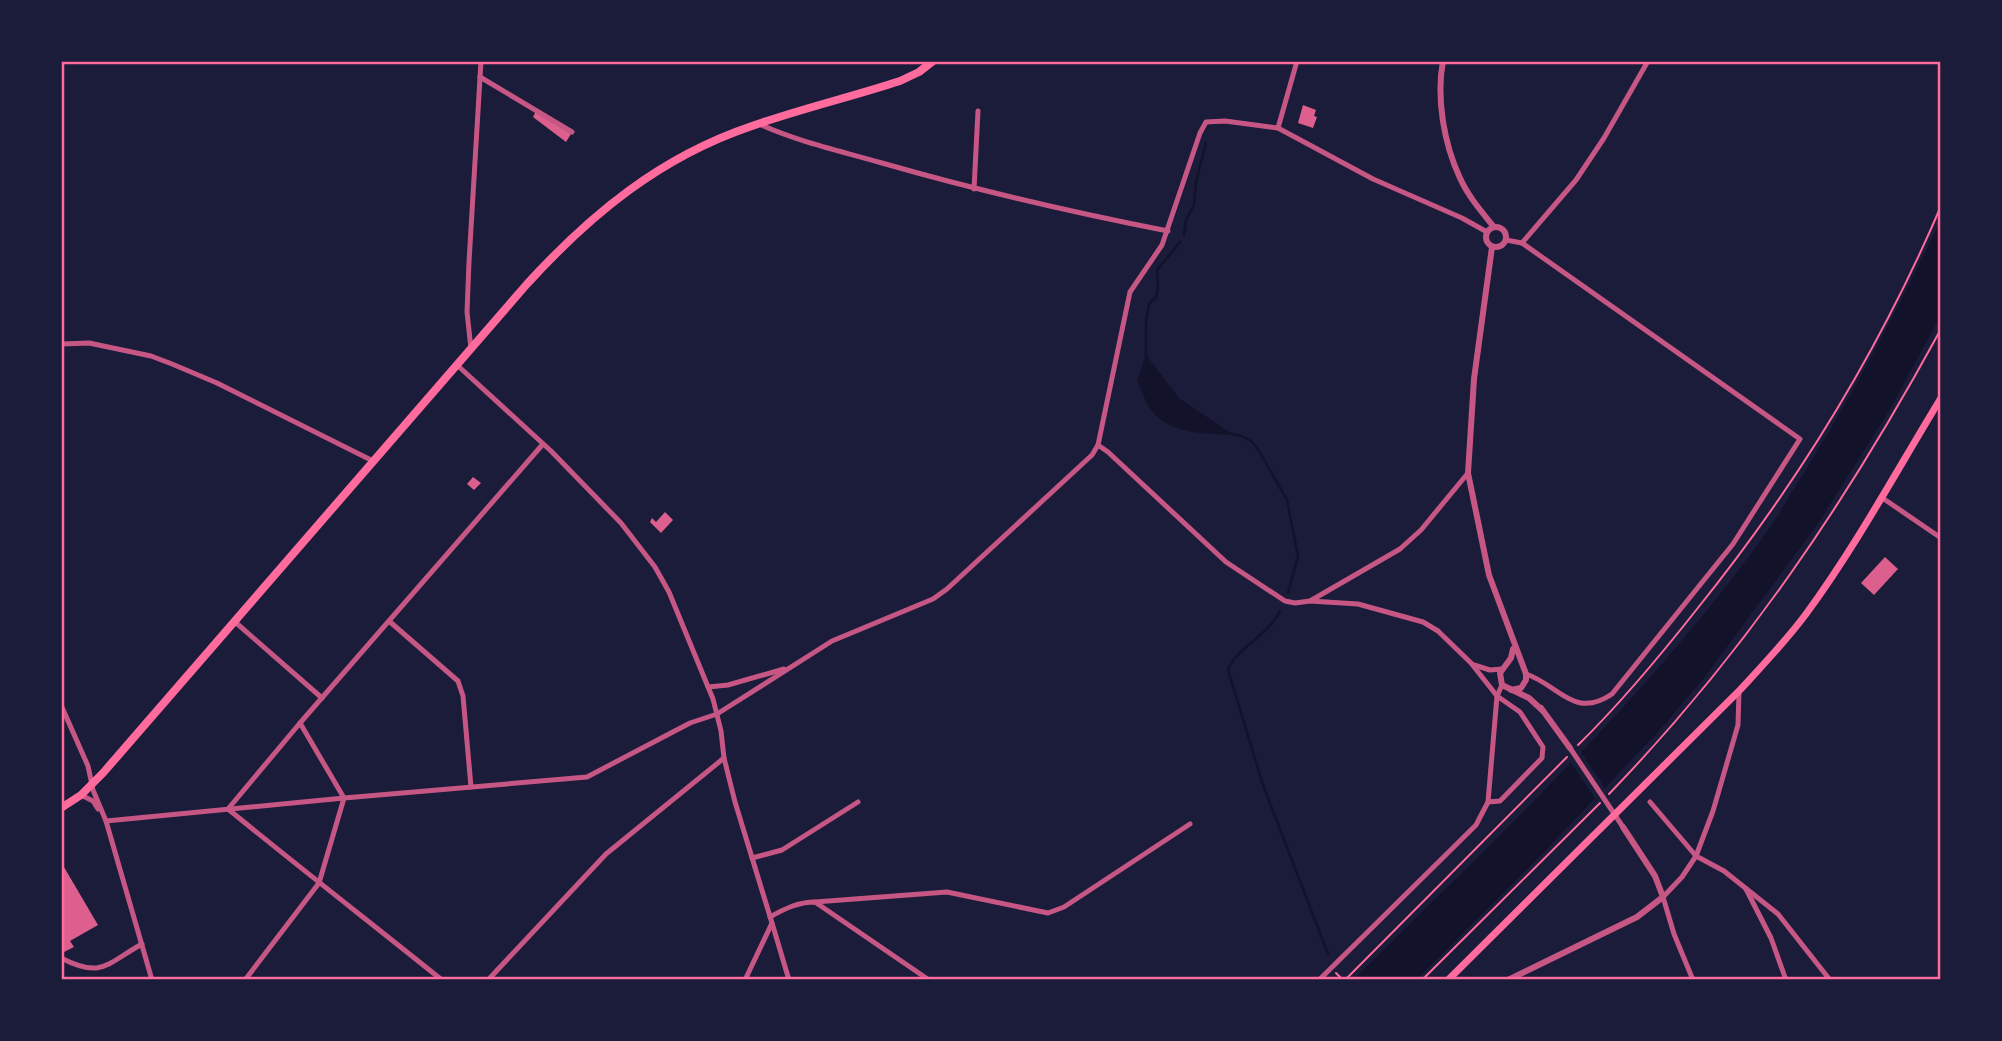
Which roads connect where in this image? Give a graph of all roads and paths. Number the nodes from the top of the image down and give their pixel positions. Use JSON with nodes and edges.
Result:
{"nodes":[{"id":1,"x":481,"y":61,"type":"edge"},
{"id":2,"x":933,"y":61,"type":"edge"},
{"id":3,"x":1297,"y":61,"type":"edge"},
{"id":4,"x":1443,"y":61,"type":"edge"},
{"id":5,"x":1648,"y":61,"type":"edge"},
{"id":6,"x":480,"y":77,"type":"junction"},
{"id":7,"x":978,"y":111,"type":"dead end"},
{"id":8,"x":759,"y":124,"type":"junction"},
{"id":9,"x":1278,"y":128,"type":"junction"},
{"id":10,"x":572,"y":132,"type":"dead end"},
{"id":11,"x":974,"y":189,"type":"junction"},
{"id":12,"x":1494,"y":227,"type":"junction"},
{"id":13,"x":1168,"y":231,"type":"junction"},
{"id":14,"x":1487,"y":232,"type":"junction"},
{"id":15,"x":1506,"y":240,"type":"junction"},
{"id":16,"x":1522,"y":243,"type":"junction"},
{"id":17,"x":1492,"y":247,"type":"junction"},
{"id":18,"x":1941,"y":329,"type":"edge"},
{"id":19,"x":61,"y":344,"type":"edge"},
{"id":20,"x":471,"y":349,"type":"junction"},
{"id":21,"x":457,"y":365,"type":"junction"},
{"id":22,"x":1941,"y":398,"type":"edge"},
{"id":23,"x":543,"y":444,"type":"junction"},
{"id":24,"x":1098,"y":445,"type":"junction"},
{"id":25,"x":373,"y":461,"type":"junction"},
{"id":26,"x":1468,"y":472,"type":"junction"},
{"id":27,"x":1881,"y":497,"type":"junction"},
{"id":28,"x":1941,"y":538,"type":"edge"},
{"id":29,"x":1310,"y":601,"type":"junction"},
{"id":30,"x":234,"y":621,"type":"junction"},
{"id":31,"x":389,"y":621,"type":"junction"},
{"id":32,"x":1514,"y":646,"type":"junction"},
{"id":33,"x":1471,"y":663,"type":"junction"},
{"id":34,"x":791,"y":667,"type":"junction"},
{"id":35,"x":1504,"y":667,"type":"junction"},
{"id":36,"x":1522,"y":667,"type":"junction"},
{"id":37,"x":1526,"y":674,"type":"junction"},
{"id":38,"x":1525,"y":682,"type":"junction"},
{"id":39,"x":1502,"y":685,"type":"junction"},
{"id":40,"x":708,"y":687,"type":"junction"},
{"id":41,"x":1511,"y":690,"type":"junction"},
{"id":42,"x":1739,"y":691,"type":"junction"},
{"id":43,"x":1497,"y":696,"type":"junction"},
{"id":44,"x":322,"y":698,"type":"junction"},
{"id":45,"x":61,"y":705,"type":"edge"},
{"id":46,"x":1542,"y":710,"type":"junction"},
{"id":47,"x":717,"y":715,"type":"junction"},
{"id":48,"x":300,"y":723,"type":"junction"},
{"id":49,"x":1570,"y":748,"type":"joint"},
{"id":50,"x":724,"y":758,"type":"junction"},
{"id":51,"x":93,"y":782,"type":"junction"},
{"id":52,"x":471,"y":787,"type":"junction"},
{"id":53,"x":81,"y":795,"type":"junction"},
{"id":54,"x":344,"y":797,"type":"junction"},
{"id":55,"x":858,"y":802,"type":"dead end"},
{"id":56,"x":1488,"y":802,"type":"junction"},
{"id":57,"x":1650,"y":802,"type":"dead end"},
{"id":58,"x":61,"y":808,"type":"edge"},
{"id":59,"x":228,"y":809,"type":"junction"},
{"id":60,"x":106,"y":821,"type":"junction"},
{"id":61,"x":1190,"y":824,"type":"dead end"},
{"id":62,"x":1623,"y":827,"type":"joint"},
{"id":63,"x":1696,"y":856,"type":"junction"},
{"id":64,"x":752,"y":858,"type":"junction"},
{"id":65,"x":319,"y":883,"type":"junction"},
{"id":66,"x":1744,"y":886,"type":"junction"},
{"id":67,"x":1663,"y":897,"type":"junction"},
{"id":68,"x":815,"y":902,"type":"junction"},
{"id":69,"x":771,"y":920,"type":"junction"},
{"id":70,"x":142,"y":944,"type":"junction"},
{"id":71,"x":61,"y":958,"type":"edge"},
{"id":72,"x":1331,"y":968,"type":"junction"},
{"id":73,"x":152,"y":980,"type":"edge"},
{"id":74,"x":246,"y":980,"type":"edge"},
{"id":75,"x":442,"y":980,"type":"edge"},
{"id":76,"x":488,"y":980,"type":"edge"},
{"id":77,"x":745,"y":980,"type":"edge"},
{"id":78,"x":789,"y":980,"type":"edge"},
{"id":79,"x":929,"y":980,"type":"edge"},
{"id":80,"x":1319,"y":980,"type":"edge"},
{"id":81,"x":1342,"y":980,"type":"edge"},
{"id":82,"x":1422,"y":980,"type":"edge"},
{"id":83,"x":1448,"y":980,"type":"edge"},
{"id":84,"x":1508,"y":980,"type":"edge"},
{"id":85,"x":1693,"y":980,"type":"edge"},
{"id":86,"x":1786,"y":980,"type":"edge"},
{"id":87,"x":1830,"y":980,"type":"edge"}],
"edges":[{"from":1,"to":6,"type":"street"},
{"from":2,"to":8,"type":"main road"},
{"from":3,"to":9,"type":"street"},
{"from":4,"to":12,"type":"street"},
{"from":5,"to":16,"type":"street"},
{"from":6,"to":10,"type":"street"},
{"from":6,"to":20,"type":"street"},
{"from":7,"to":11,"type":"street"},
{"from":8,"to":11,"type":"street"},
{"from":8,"to":20,"type":"main road"},
{"from":9,"to":13,"type":"street"},
{"from":9,"to":14,"type":"street"},
{"from":11,"to":13,"type":"street"},
{"from":12,"to":14,"type":"street"},
{"from":12,"to":15,"type":"street"},
{"from":13,"to":24,"type":"street"},
{"from":14,"to":17,"type":"street"},
{"from":15,"to":16,"type":"street"},
{"from":15,"to":17,"type":"street"},
{"from":16,"to":37,"type":"street"},
{"from":17,"to":26,"type":"street"},
{"from":18,"to":82,"type":"path"},
{"from":19,"to":25,"type":"street"},
{"from":20,"to":21,"type":"main road"},
{"from":21,"to":23,"type":"street"},
{"from":21,"to":25,"type":"main road"},
{"from":22,"to":27,"type":"main road"},
{"from":23,"to":31,"type":"street"},
{"from":23,"to":40,"type":"street"},
{"from":24,"to":29,"type":"street"},
{"from":24,"to":34,"type":"street"},
{"from":25,"to":30,"type":"main road"},
{"from":26,"to":29,"type":"street"},
{"from":26,"to":32,"type":"street"},
{"from":27,"to":28,"type":"street"},
{"from":27,"to":42,"type":"main road"},
{"from":29,"to":33,"type":"street"},
{"from":30,"to":44,"type":"street"},
{"from":30,"to":51,"type":"main road"},
{"from":31,"to":44,"type":"street"},
{"from":31,"to":52,"type":"street"},
{"from":32,"to":35,"type":"street"},
{"from":32,"to":36,"type":"street"},
{"from":33,"to":35,"type":"street"},
{"from":33,"to":43,"type":"street"},
{"from":34,"to":40,"type":"street"},
{"from":34,"to":47,"type":"street"},
{"from":35,"to":36,"type":"street"},
{"from":35,"to":39,"type":"street"},
{"from":36,"to":37,"type":"street"},
{"from":37,"to":38,"type":"street"},
{"from":38,"to":41,"type":"street"},
{"from":38,"to":46,"type":"street"},
{"from":39,"to":41,"type":"street"},
{"from":39,"to":43,"type":"street"},
{"from":40,"to":47,"type":"street"},
{"from":41,"to":46,"type":"street"},
{"from":42,"to":63,"type":"street"},
{"from":42,"to":83,"type":"main road"},
{"from":43,"to":56,"type":"street"},
{"from":43,"to":56,"type":"street"},
{"from":44,"to":48,"type":"street"},
{"from":45,"to":51,"type":"street"},
{"from":46,"to":49,"type":"street"},
{"from":47,"to":50,"type":"street"},
{"from":47,"to":52,"type":"street"},
{"from":48,"to":54,"type":"street"},
{"from":48,"to":59,"type":"street"},
{"from":49,"to":62,"type":"street"},
{"from":50,"to":64,"type":"street"},
{"from":50,"to":76,"type":"street"},
{"from":51,"to":53,"type":"main road"},
{"from":51,"to":60,"type":"street"},
{"from":52,"to":54,"type":"street"},
{"from":53,"to":58,"type":"main road"},
{"from":53,"to":60,"type":"street"},
{"from":54,"to":59,"type":"street"},
{"from":54,"to":65,"type":"street"},
{"from":55,"to":64,"type":"street"},
{"from":56,"to":72,"type":"street"},
{"from":57,"to":63,"type":"street"},
{"from":59,"to":60,"type":"street"},
{"from":59,"to":65,"type":"street"},
{"from":60,"to":70,"type":"street"},
{"from":61,"to":68,"type":"street"},
{"from":62,"to":67,"type":"street"},
{"from":63,"to":66,"type":"street"},
{"from":63,"to":67,"type":"street"},
{"from":64,"to":69,"type":"street"},
{"from":65,"to":74,"type":"street"},
{"from":65,"to":75,"type":"street"},
{"from":66,"to":86,"type":"street"},
{"from":66,"to":87,"type":"street"},
{"from":67,"to":84,"type":"street"},
{"from":67,"to":85,"type":"street"},
{"from":68,"to":69,"type":"street"},
{"from":68,"to":79,"type":"street"},
{"from":69,"to":77,"type":"street"},
{"from":69,"to":78,"type":"street"},
{"from":70,"to":71,"type":"street"},
{"from":70,"to":73,"type":"street"},
{"from":72,"to":80,"type":"street"},
{"from":72,"to":81,"type":"path"}]}
